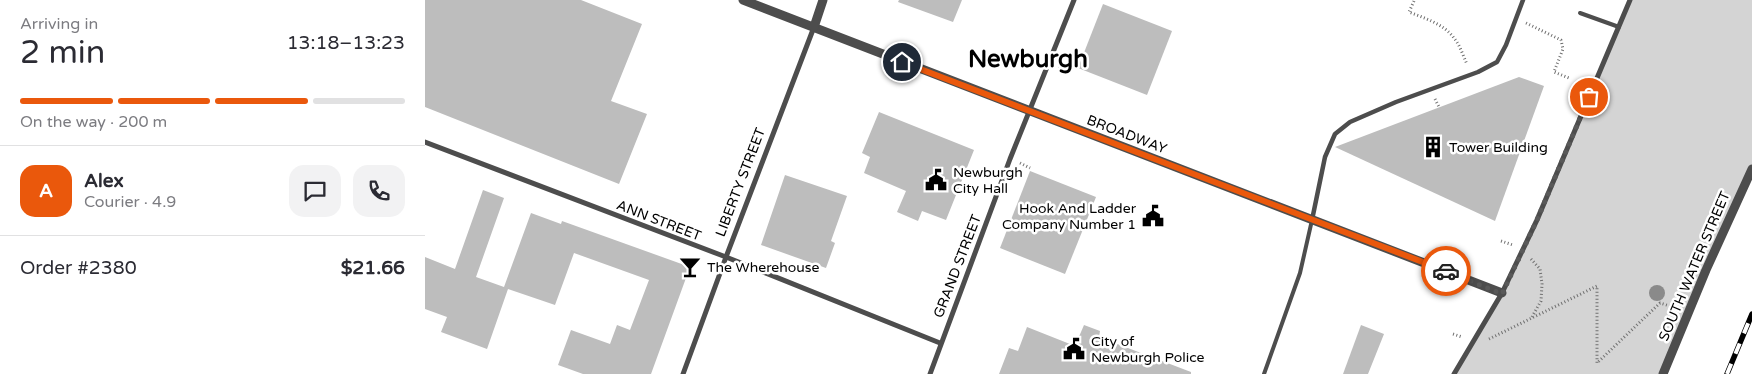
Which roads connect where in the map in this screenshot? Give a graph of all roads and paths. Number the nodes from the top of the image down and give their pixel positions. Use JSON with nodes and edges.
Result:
{"nodes":[{"id":1,"x":743,"y":0,"type":"edge"},
{"id":2,"x":823,"y":0,"type":"edge"},
{"id":3,"x":1074,"y":0,"type":"edge"},
{"id":4,"x":1523,"y":0,"type":"edge"},
{"id":5,"x":1630,"y":0,"type":"edge"},
{"id":6,"x":1414,"y":1,"type":"edge"},
{"id":7,"x":1580,"y":13,"type":"dead end"},
{"id":8,"x":1516,"y":19,"type":"junction"},
{"id":9,"x":814,"y":27,"type":"junction"},
{"id":10,"x":1619,"y":27,"type":"junction"},
{"id":11,"x":1472,"y":74,"type":"junction"},
{"id":12,"x":1569,"y":78,"type":"dead end"},
{"id":13,"x":1029,"y":111,"type":"junction"},
{"id":14,"x":425,"y":142,"type":"edge"},
{"id":15,"x":1752,"y":169,"type":"edge"},
{"id":16,"x":1313,"y":220,"type":"junction"},
{"id":17,"x":1523,"y":249,"type":"junction"},
{"id":18,"x":726,"y":257,"type":"junction"},
{"id":19,"x":1502,"y":294,"type":"junction"},
{"id":20,"x":1689,"y":312,"type":"junction"},
{"id":21,"x":1531,"y":318,"type":"junction"},
{"id":22,"x":940,"y":343,"type":"junction"},
{"id":23,"x":1468,"y":349,"type":"junction"},
{"id":24,"x":683,"y":374,"type":"edge"},
{"id":25,"x":930,"y":374,"type":"edge"},
{"id":26,"x":1264,"y":374,"type":"edge"},
{"id":27,"x":1455,"y":374,"type":"edge"},
{"id":28,"x":1663,"y":374,"type":"edge"}],
"edges":[{"from":1,"to":9,"type":"street","name":"BROADWAY"},
{"from":2,"to":9,"type":"street","name":"LIBERTY STREET"},
{"from":3,"to":13,"type":"street","name":"GRAND STREET"},
{"from":4,"to":8,"type":"street"},
{"from":5,"to":10,"type":"street"},
{"from":6,"to":11,"type":"path"},
{"from":7,"to":10,"type":"lane"},
{"from":8,"to":11,"type":"street"},
{"from":8,"to":12,"type":"path"},
{"from":9,"to":13,"type":"street","name":"BROADWAY"},
{"from":9,"to":18,"type":"street","name":"LIBERTY STREET"},
{"from":10,"to":17,"type":"street"},
{"from":11,"to":16,"type":"street"},
{"from":13,"to":16,"type":"street","name":"BROADWAY"},
{"from":13,"to":22,"type":"street","name":"GRAND STREET"},
{"from":14,"to":18,"type":"street","name":"ANN STREET"},
{"from":15,"to":20,"type":"street","name":"SOUTH WATER STREET"},
{"from":16,"to":19,"type":"street","name":"BROADWAY"},
{"from":16,"to":26,"type":"lane"},
{"from":17,"to":19,"type":"street"},
{"from":17,"to":21,"type":"path"},
{"from":18,"to":22,"type":"street","name":"ANN STREET"},
{"from":18,"to":24,"type":"street","name":"LIBERTY STREET"},
{"from":19,"to":23,"type":"street"},
{"from":20,"to":21,"type":"path"},
{"from":20,"to":28,"type":"street","name":"SOUTH WATER STREET"},
{"from":21,"to":23,"type":"path"},
{"from":22,"to":25,"type":"street","name":"GRAND STREET"},
{"from":23,"to":27,"type":"street"}]}
